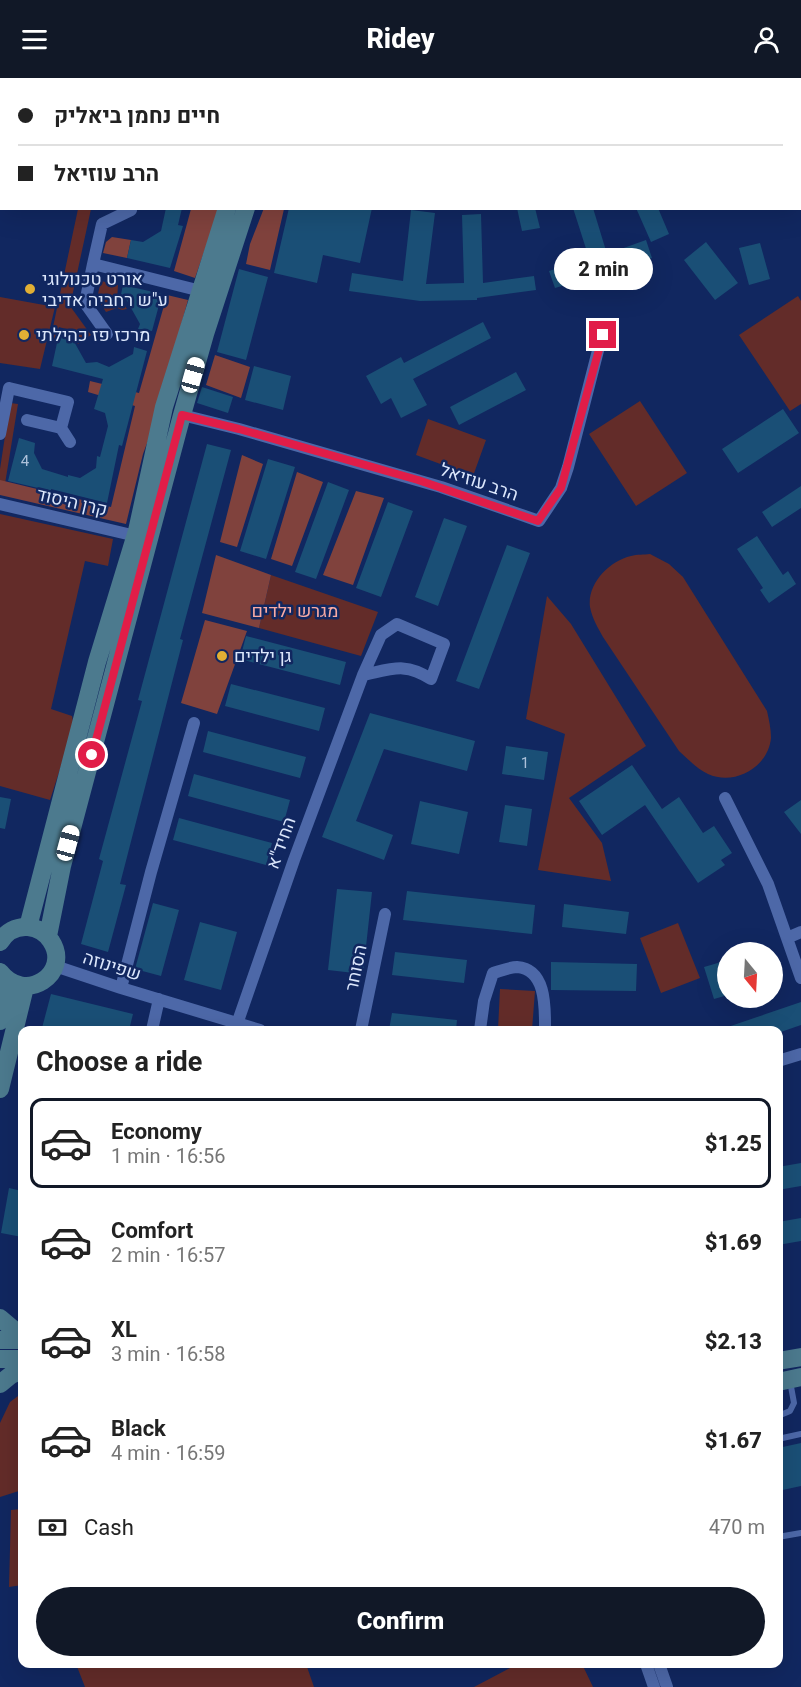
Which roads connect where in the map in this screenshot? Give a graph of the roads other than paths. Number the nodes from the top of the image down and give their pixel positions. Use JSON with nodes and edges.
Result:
{"nodes":[{"id":1,"x":131,"y":210,"type":"edge"},
{"id":2,"x":226,"y":210,"type":"edge"},
{"id":3,"x":245,"y":210,"type":"edge"},
{"id":4,"x":93,"y":264,"type":"junction"},
{"id":5,"x":201,"y":291,"type":"junction"},
{"id":6,"x":107,"y":334,"type":"dead end"},
{"id":7,"x":603,"y":335,"type":"dead end"},
{"id":8,"x":182,"y":415,"type":"junction"},
{"id":9,"x":27,"y":420,"type":"dead end"},
{"id":10,"x":61,"y":428,"type":"junction"},
{"id":11,"x":0,"y":434,"type":"edge"},
{"id":12,"x":70,"y":442,"type":"dead end"},
{"id":13,"x":0,"y":504,"type":"edge"},
{"id":14,"x":136,"y":536,"type":"junction"},
{"id":15,"x":363,"y":675,"type":"junction"},
{"id":16,"x":194,"y":723,"type":"dead end"},
{"id":17,"x":725,"y":798,"type":"dead end"},
{"id":18,"x":386,"y":914,"type":"dead end"},
{"id":19,"x":28,"y":927,"type":"junction"},
{"id":20,"x":801,"y":932,"type":"edge"},
{"id":21,"x":48,"y":936,"type":"junction"},
{"id":22,"x":787,"y":938,"type":"junction"},
{"id":23,"x":0,"y":942,"type":"edge"},
{"id":24,"x":55,"y":966,"type":"junction"},
{"id":25,"x":801,"y":978,"type":"edge"},
{"id":26,"x":11,"y":980,"type":"edge"},
{"id":27,"x":121,"y":988,"type":"junction"},
{"id":28,"x":159,"y":999,"type":"junction"},
{"id":29,"x":0,"y":1021,"type":"edge"},
{"id":30,"x":237,"y":1024,"type":"junction"},
{"id":31,"x":153,"y":1026,"type":"edge"},
{"id":32,"x":245,"y":1026,"type":"edge"},
{"id":33,"x":362,"y":1026,"type":"edge"},
{"id":34,"x":481,"y":1026,"type":"edge"},
{"id":35,"x":544,"y":1026,"type":"edge"},
{"id":36,"x":801,"y":1054,"type":"edge"},
{"id":37,"x":783,"y":1059,"type":"edge"},
{"id":38,"x":0,"y":1089,"type":"edge"},
{"id":39,"x":0,"y":1318,"type":"edge"},
{"id":40,"x":18,"y":1331,"type":"edge"},
{"id":41,"x":0,"y":1340,"type":"edge"},
{"id":42,"x":18,"y":1340,"type":"edge"},
{"id":43,"x":801,"y":1357,"type":"edge"},
{"id":44,"x":0,"y":1359,"type":"edge"},
{"id":45,"x":18,"y":1359,"type":"edge"},
{"id":46,"x":783,"y":1360,"type":"edge"},
{"id":47,"x":18,"y":1372,"type":"edge"},
{"id":48,"x":790,"y":1379,"type":"edge"},
{"id":49,"x":0,"y":1384,"type":"edge"},
{"id":50,"x":783,"y":1414,"type":"edge"},
{"id":51,"x":801,"y":1434,"type":"edge"},
{"id":52,"x":783,"y":1437,"type":"edge"},
{"id":53,"x":801,"y":1533,"type":"edge"},
{"id":54,"x":783,"y":1536,"type":"edge"},
{"id":55,"x":647,"y":1668,"type":"edge"},
{"id":56,"x":660,"y":1668,"type":"edge"},
{"id":57,"x":654,"y":1687,"type":"edge"},
{"id":58,"x":667,"y":1687,"type":"edge"}],
"edges":[{"from":1,"to":4,"type":"street"},
{"from":2,"to":5,"type":"street"},
{"from":3,"to":8,"type":"street"},
{"from":4,"to":5,"type":"street"},
{"from":4,"to":6,"type":"street"},
{"from":5,"to":14,"type":"street"},
{"from":7,"to":8,"type":"street","name":"הרב עוזיאל"},
{"from":8,"to":21,"type":"street"},
{"from":9,"to":10,"type":"street"},
{"from":10,"to":11,"type":"street"},
{"from":10,"to":12,"type":"street"},
{"from":13,"to":14,"type":"street","name":"קרן היסוד"},
{"from":14,"to":19,"type":"street"},
{"from":15,"to":15,"type":"street","name":"החיד\"א"},
{"from":15,"to":30,"type":"street","name":"החיד\"א"},
{"from":16,"to":27,"type":"street"},
{"from":17,"to":22,"type":"street"},
{"from":18,"to":33,"type":"street","name":"הסוחר"},
{"from":19,"to":21,"type":"street"},
{"from":19,"to":23,"type":"street"},
{"from":20,"to":22,"type":"street"},
{"from":21,"to":24,"type":"street"},
{"from":22,"to":25,"type":"street"},
{"from":24,"to":26,"type":"street"},
{"from":24,"to":27,"type":"street","name":"שפינוזה"},
{"from":26,"to":29,"type":"street"},
{"from":26,"to":38,"type":"street"},
{"from":27,"to":28,"type":"street","name":"שפינוזה"},
{"from":28,"to":30,"type":"street","name":"שפינוזה"},
{"from":28,"to":31,"type":"street","name":"שפינוזה"},
{"from":30,"to":32,"type":"street","name":"שפינוזה"},
{"from":34,"to":35,"type":"street"},
{"from":36,"to":37,"type":"street"},
{"from":39,"to":40,"type":"street"},
{"from":41,"to":42,"type":"street"},
{"from":43,"to":46,"type":"street"},
{"from":44,"to":45,"type":"street"},
{"from":47,"to":49,"type":"street"},
{"from":48,"to":50,"type":"lane"},
{"from":51,"to":52,"type":"lane"},
{"from":53,"to":54,"type":"lane"},
{"from":55,"to":57,"type":"street"},
{"from":56,"to":58,"type":"street"}]}
